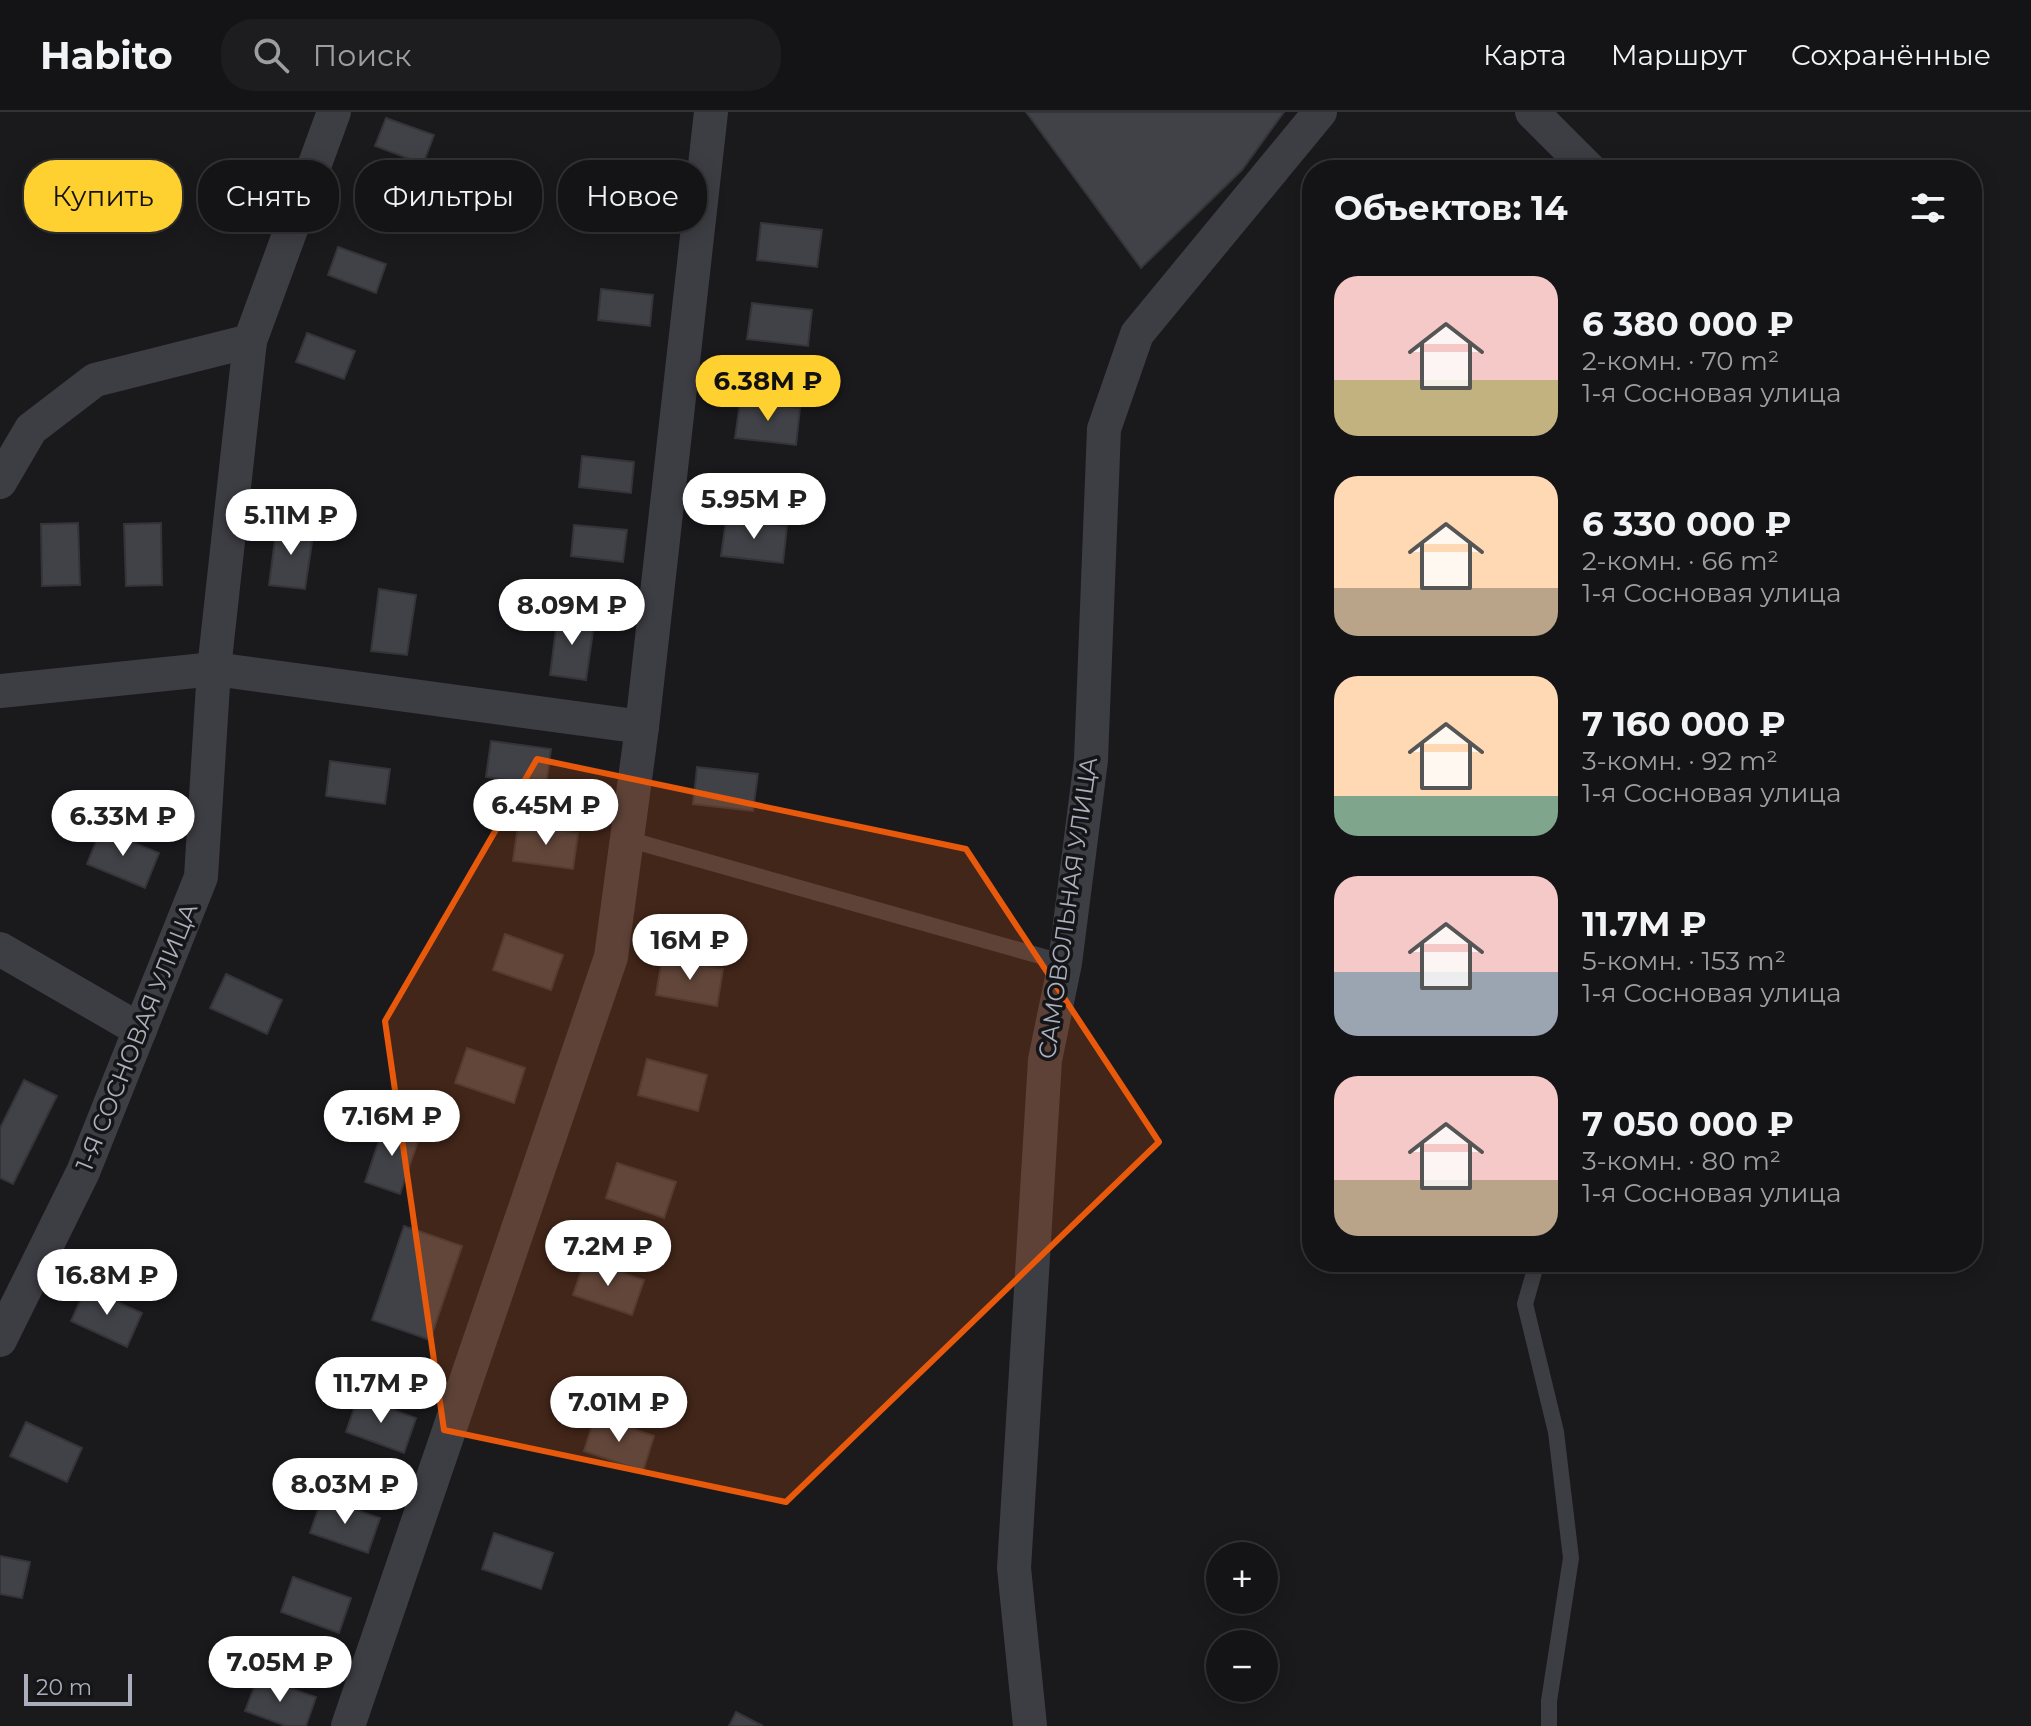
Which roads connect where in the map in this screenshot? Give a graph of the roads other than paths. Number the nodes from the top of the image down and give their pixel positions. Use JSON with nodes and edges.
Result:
{"nodes":[{"id":1,"x":334,"y":112,"type":"edge"},
{"id":2,"x":711,"y":112,"type":"edge"},
{"id":3,"x":1320,"y":112,"type":"edge"},
{"id":4,"x":1532,"y":112,"type":"edge"},
{"id":5,"x":1580,"y":160,"type":"edge"},
{"id":6,"x":250,"y":341,"type":"junction"},
{"id":7,"x":0,"y":482,"type":"edge"},
{"id":8,"x":214,"y":669,"type":"junction"},
{"id":9,"x":0,"y":691,"type":"edge"},
{"id":10,"x":642,"y":727,"type":"junction"},
{"id":11,"x":627,"y":839,"type":"junction"},
{"id":12,"x":0,"y":949,"type":"edge"},
{"id":13,"x":1065,"y":963,"type":"junction"},
{"id":14,"x":140,"y":1030,"type":"junction"},
{"id":15,"x":1534,"y":1272,"type":"edge"},
{"id":16,"x":0,"y":1340,"type":"edge"},
{"id":17,"x":348,"y":1726,"type":"edge"},
{"id":18,"x":1030,"y":1726,"type":"edge"},
{"id":19,"x":1549,"y":1726,"type":"edge"}],
"edges":[{"from":1,"to":6,"type":"street","name":"1-Я СОСНОВАЯ УЛИЦА"},
{"from":2,"to":10,"type":"street"},
{"from":3,"to":13,"type":"street","name":"САМОВОЛЬНАЯ УЛИЦА"},
{"from":4,"to":5,"type":"street"},
{"from":6,"to":7,"type":"street"},
{"from":6,"to":8,"type":"street","name":"1-Я СОСНОВАЯ УЛИЦА"},
{"from":8,"to":9,"type":"street"},
{"from":8,"to":10,"type":"street"},
{"from":8,"to":14,"type":"street","name":"1-Я СОСНОВАЯ УЛИЦА"},
{"from":10,"to":11,"type":"street"},
{"from":11,"to":13,"type":"lane"},
{"from":11,"to":17,"type":"street"},
{"from":12,"to":14,"type":"street"},
{"from":13,"to":18,"type":"street","name":"САМОВОЛЬНАЯ УЛИЦА"},
{"from":14,"to":16,"type":"street","name":"1-Я СОСНОВАЯ УЛИЦА"},
{"from":15,"to":19,"type":"lane"}]}
